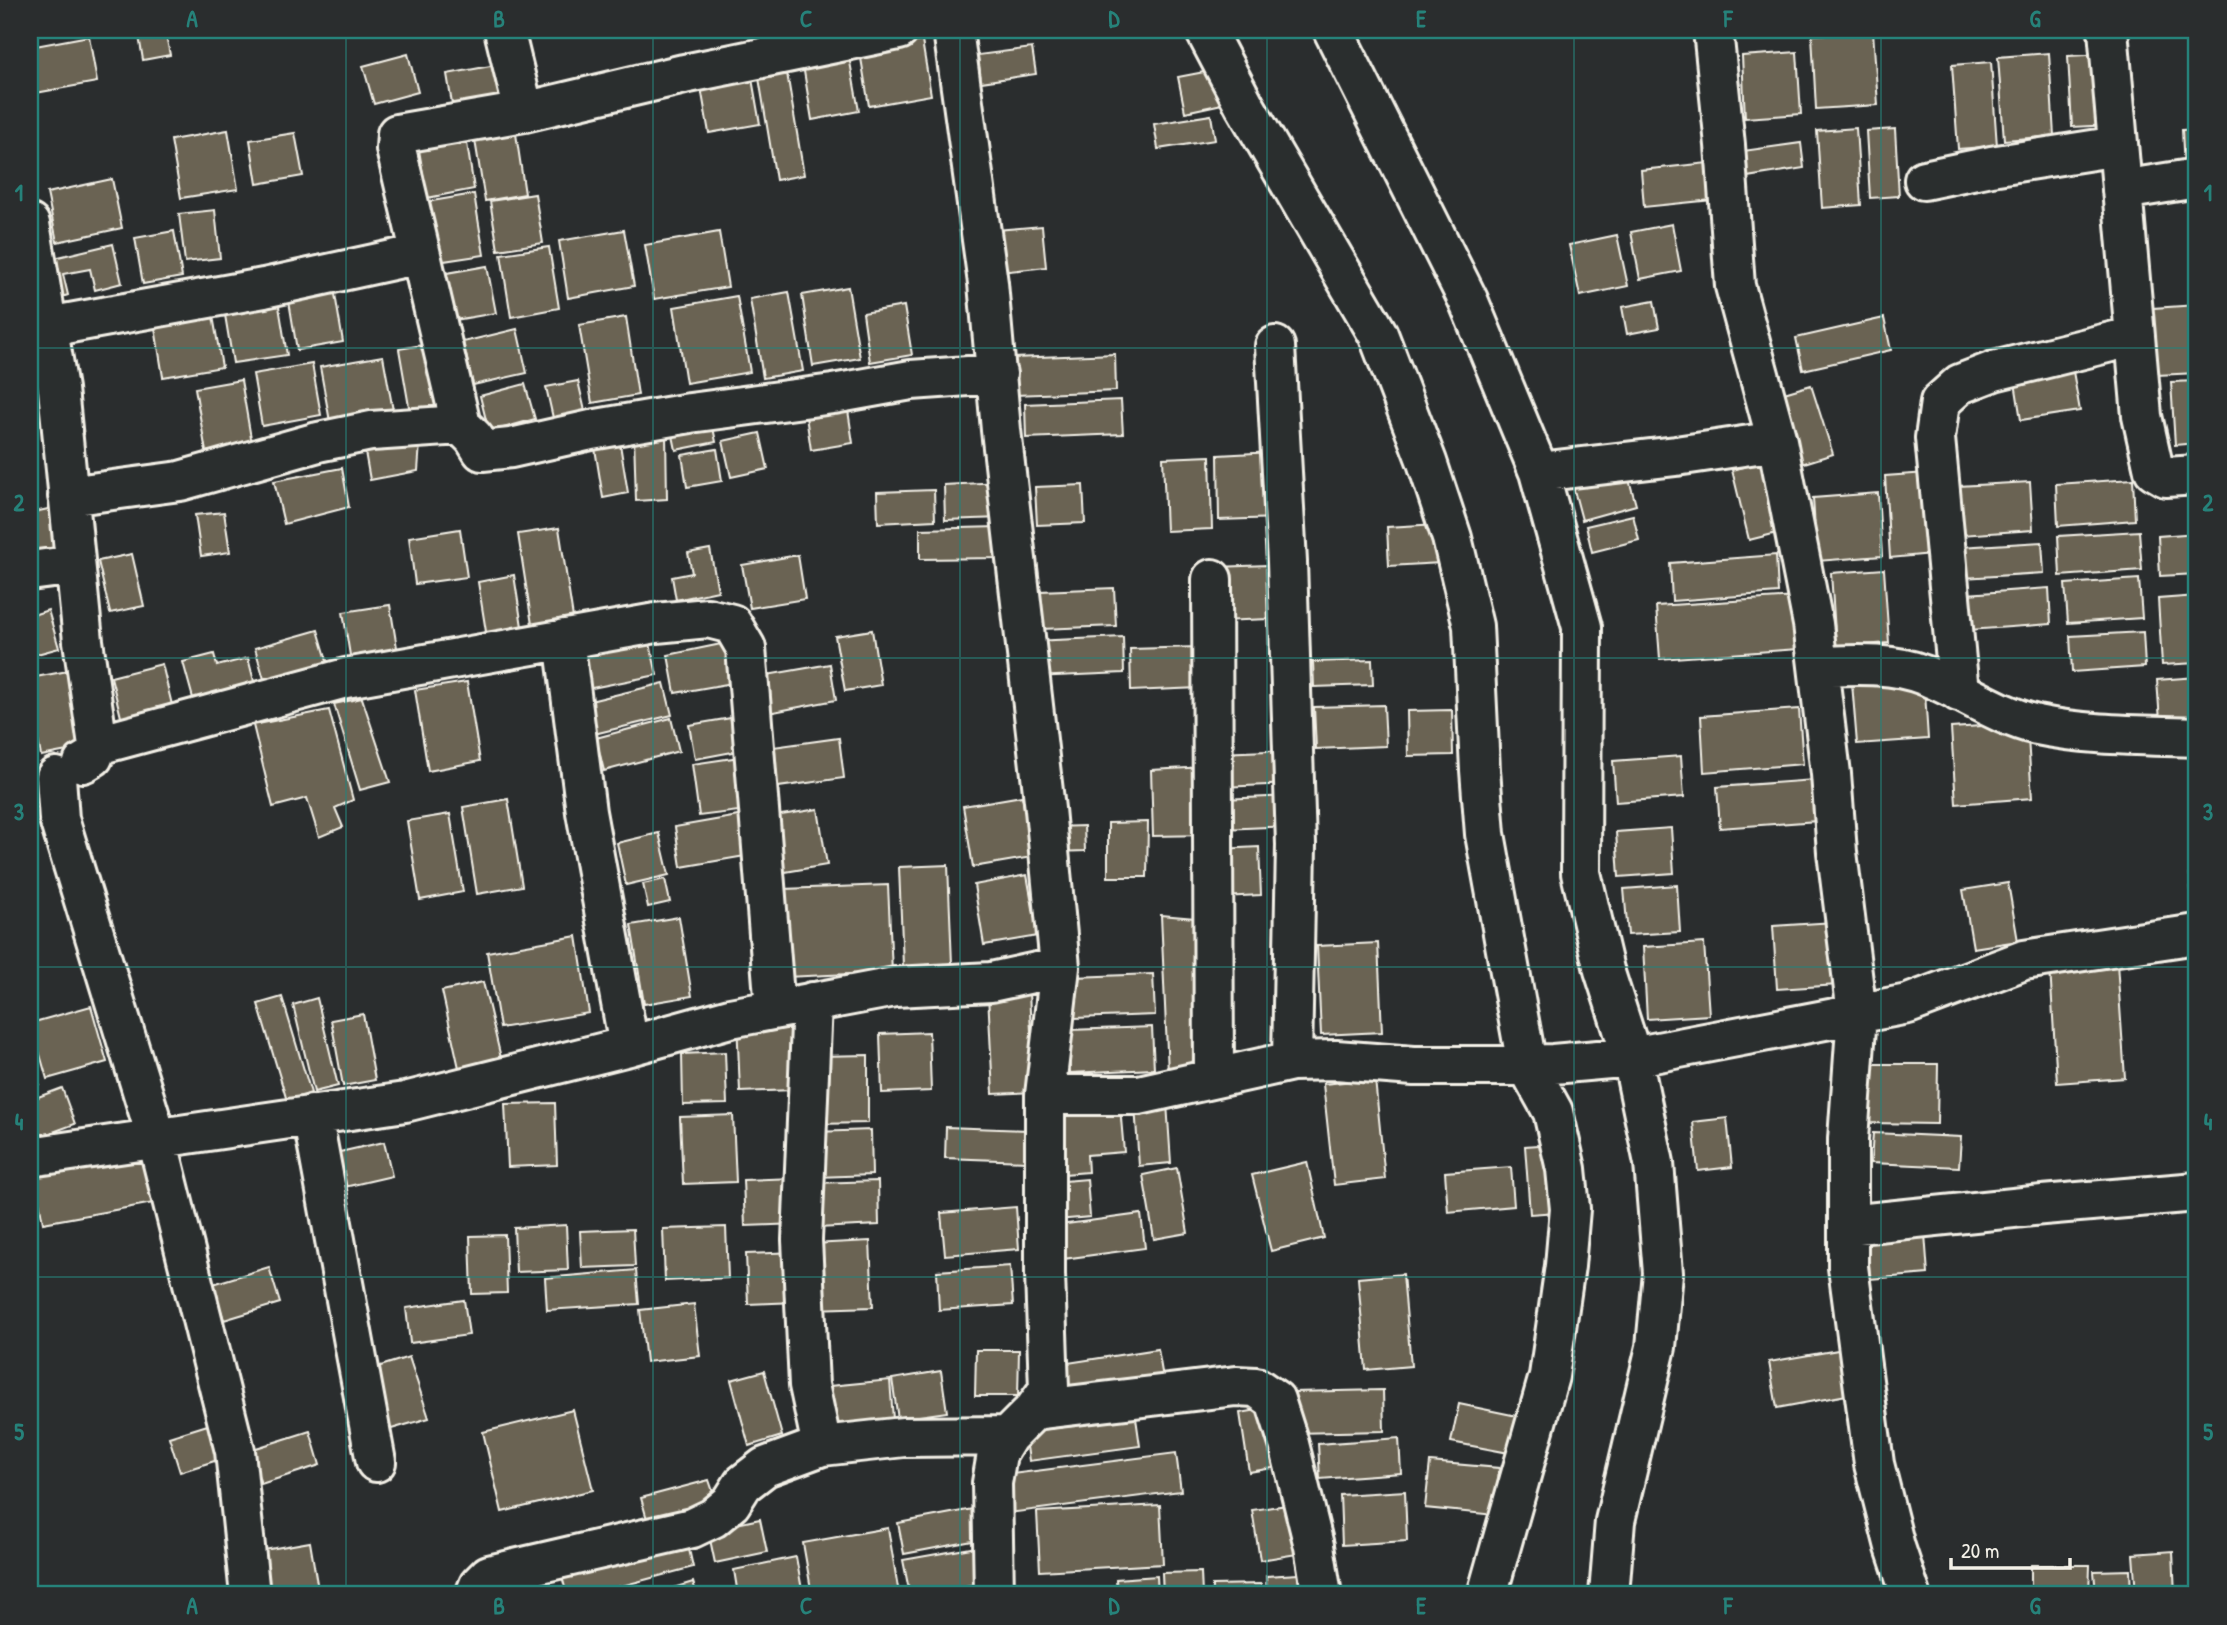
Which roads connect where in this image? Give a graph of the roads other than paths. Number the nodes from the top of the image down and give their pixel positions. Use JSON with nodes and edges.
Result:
{"nodes":[{"id":1,"x":504,"y":30,"type":"edge"},
{"id":2,"x":899,"y":30,"type":"edge"},
{"id":3,"x":953,"y":30,"type":"edge"},
{"id":4,"x":1206,"y":30,"type":"edge"},
{"id":5,"x":1333,"y":30,"type":"edge"},
{"id":6,"x":1713,"y":30,"type":"edge"},
{"id":7,"x":2108,"y":30,"type":"edge"},
{"id":8,"x":769,"y":43,"type":"edge"},
{"id":9,"x":524,"y":112,"type":"junction"},
{"id":10,"x":2118,"y":146,"type":"junction"},
{"id":11,"x":2197,"y":178,"type":"edge"},
{"id":12,"x":1924,"y":180,"type":"dead end"},
{"id":13,"x":2122,"y":190,"type":"junction"},
{"id":14,"x":30,"y":224,"type":"edge"},
{"id":15,"x":420,"y":254,"type":"junction"},
{"id":16,"x":48,"y":327,"type":"junction"},
{"id":17,"x":2135,"y":336,"type":"junction"},
{"id":18,"x":1275,"y":346,"type":"dead end"},
{"id":19,"x":997,"y":374,"type":"junction"},
{"id":20,"x":461,"y":425,"type":"junction"},
{"id":21,"x":1777,"y":441,"type":"junction"},
{"id":22,"x":1539,"y":472,"type":"junction"},
{"id":23,"x":2197,"y":475,"type":"edge"},
{"id":24,"x":68,"y":496,"type":"junction"},
{"id":25,"x":75,"y":565,"type":"junction"},
{"id":26,"x":30,"y":571,"type":"edge"},
{"id":27,"x":1212,"y":579,"type":"dead end"},
{"id":28,"x":564,"y":639,"type":"junction"},
{"id":29,"x":1818,"y":666,"type":"junction"},
{"id":30,"x":1959,"y":692,"type":"junction"},
{"id":31,"x":2197,"y":737,"type":"edge"},
{"id":32,"x":98,"y":745,"type":"junction"},
{"id":33,"x":43,"y":780,"type":"edge"},
{"id":34,"x":2197,"y":934,"type":"edge"},
{"id":35,"x":1060,"y":967,"type":"junction"},
{"id":36,"x":812,"y":1002,"type":"junction"},
{"id":37,"x":775,"y":1009,"type":"junction"},
{"id":38,"x":1857,"y":1014,"type":"junction"},
{"id":39,"x":629,"y":1046,"type":"junction"},
{"id":40,"x":1619,"y":1058,"type":"junction"},
{"id":41,"x":1292,"y":1061,"type":"junction"},
{"id":42,"x":1540,"y":1064,"type":"junction"},
{"id":43,"x":1213,"y":1078,"type":"junction"},
{"id":44,"x":1045,"y":1096,"type":"junction"},
{"id":45,"x":312,"y":1115,"type":"junction"},
{"id":46,"x":157,"y":1139,"type":"junction"},
{"id":47,"x":30,"y":1157,"type":"edge"},
{"id":48,"x":2197,"y":1192,"type":"edge"},
{"id":49,"x":1848,"y":1225,"type":"junction"},
{"id":50,"x":1021,"y":1423,"type":"junction"},
{"id":51,"x":822,"y":1446,"type":"junction"},
{"id":52,"x":376,"y":1462,"type":"dead end"},
{"id":53,"x":250,"y":1595,"type":"edge"},
{"id":54,"x":475,"y":1595,"type":"edge"},
{"id":55,"x":994,"y":1595,"type":"edge"},
{"id":56,"x":1322,"y":1595,"type":"edge"},
{"id":57,"x":1487,"y":1595,"type":"edge"},
{"id":58,"x":1609,"y":1595,"type":"edge"},
{"id":59,"x":1911,"y":1595,"type":"edge"}],
"edges":[{"from":1,"to":9,"type":"street"},
{"from":2,"to":8,"type":"street"},
{"from":3,"to":19,"type":"street"},
{"from":4,"to":42,"type":"street"},
{"from":5,"to":22,"type":"street"},
{"from":6,"to":21,"type":"street"},
{"from":7,"to":10,"type":"street"},
{"from":8,"to":9,"type":"street"},
{"from":9,"to":15,"type":"street"},
{"from":10,"to":12,"type":"street"},
{"from":10,"to":13,"type":"street"},
{"from":11,"to":13,"type":"street"},
{"from":13,"to":17,"type":"street"},
{"from":14,"to":16,"type":"street"},
{"from":15,"to":16,"type":"street"},
{"from":15,"to":20,"type":"street"},
{"from":16,"to":24,"type":"street"},
{"from":17,"to":23,"type":"street"},
{"from":17,"to":30,"type":"street"},
{"from":18,"to":41,"type":"street"},
{"from":19,"to":20,"type":"street"},
{"from":19,"to":35,"type":"street"},
{"from":20,"to":24,"type":"street"},
{"from":21,"to":22,"type":"street"},
{"from":21,"to":29,"type":"street"},
{"from":22,"to":40,"type":"street"},
{"from":24,"to":25,"type":"street"},
{"from":25,"to":26,"type":"street"},
{"from":25,"to":32,"type":"street"},
{"from":27,"to":43,"type":"street"},
{"from":28,"to":32,"type":"street"},
{"from":28,"to":37,"type":"street"},
{"from":28,"to":39,"type":"street"},
{"from":29,"to":30,"type":"street"},
{"from":29,"to":38,"type":"street"},
{"from":30,"to":31,"type":"street"},
{"from":32,"to":33,"type":"street"},
{"from":33,"to":46,"type":"street"},
{"from":34,"to":38,"type":"street"},
{"from":35,"to":36,"type":"street"},
{"from":35,"to":44,"type":"street"},
{"from":36,"to":37,"type":"street"},
{"from":36,"to":51,"type":"street"},
{"from":37,"to":39,"type":"street"},
{"from":38,"to":40,"type":"street"},
{"from":38,"to":49,"type":"street"},
{"from":39,"to":45,"type":"street"},
{"from":40,"to":42,"type":"street"},
{"from":40,"to":58,"type":"street"},
{"from":41,"to":42,"type":"street"},
{"from":41,"to":43,"type":"street"},
{"from":42,"to":57,"type":"street"},
{"from":43,"to":44,"type":"street"},
{"from":44,"to":50,"type":"street"},
{"from":45,"to":46,"type":"street"},
{"from":45,"to":52,"type":"street"},
{"from":46,"to":47,"type":"street"},
{"from":46,"to":53,"type":"street"},
{"from":48,"to":49,"type":"street"},
{"from":49,"to":59,"type":"street"},
{"from":50,"to":51,"type":"street"},
{"from":50,"to":55,"type":"street"},
{"from":50,"to":56,"type":"street"},
{"from":51,"to":54,"type":"street"}]}
